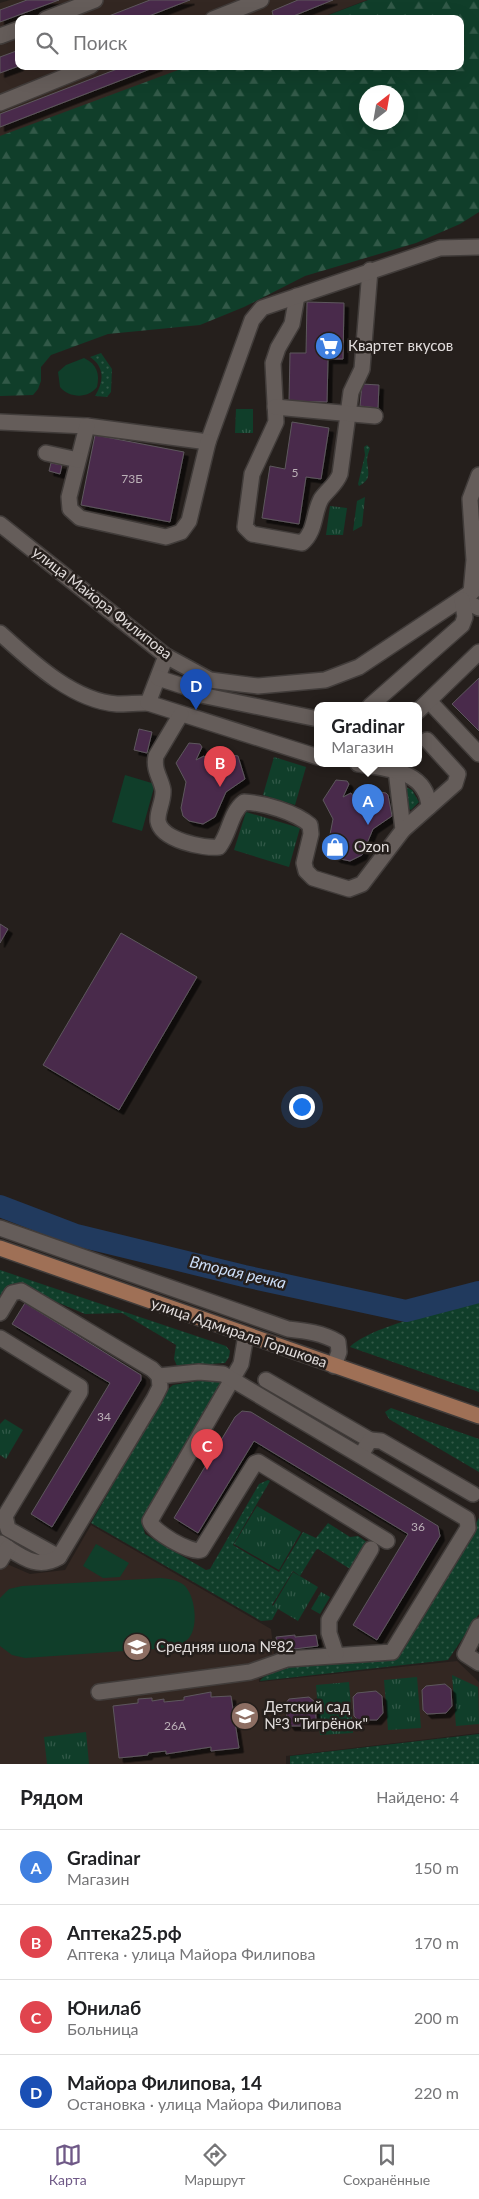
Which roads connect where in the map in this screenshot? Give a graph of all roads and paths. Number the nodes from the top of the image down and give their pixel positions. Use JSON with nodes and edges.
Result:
{"nodes":[{"id":1,"x":95,"y":0,"type":"edge"},
{"id":2,"x":259,"y":0,"type":"edge"},
{"id":3,"x":56,"y":15,"type":"edge"},
{"id":4,"x":223,"y":15,"type":"edge"},
{"id":5,"x":15,"y":30,"type":"edge"},
{"id":6,"x":0,"y":36,"type":"edge"},
{"id":7,"x":81,"y":70,"type":"edge"},
{"id":8,"x":0,"y":103,"type":"edge"},
{"id":9,"x":479,"y":247,"type":"edge"},
{"id":10,"x":370,"y":270,"type":"junction"},
{"id":11,"x":298,"y":296,"type":"junction"},
{"id":12,"x":275,"y":407,"type":"junction"},
{"id":13,"x":349,"y":414,"type":"junction"},
{"id":14,"x":375,"y":416,"type":"dead end"},
{"id":15,"x":0,"y":422,"type":"edge"},
{"id":16,"x":87,"y":426,"type":"junction"},
{"id":17,"x":208,"y":442,"type":"junction"},
{"id":18,"x":46,"y":453,"type":"dead end"},
{"id":19,"x":78,"y":460,"type":"junction"},
{"id":20,"x":479,"y":475,"type":"edge"},
{"id":21,"x":475,"y":521,"type":"edge"},
{"id":22,"x":0,"y":524,"type":"edge"},
{"id":23,"x":471,"y":593,"type":"edge"},
{"id":24,"x":479,"y":608,"type":"edge"},
{"id":25,"x":0,"y":633,"type":"edge"},
{"id":26,"x":479,"y":652,"type":"edge"},
{"id":27,"x":166,"y":656,"type":"junction"},
{"id":28,"x":158,"y":678,"type":"junction"},
{"id":29,"x":375,"y":702,"type":"edge"},
{"id":30,"x":148,"y":703,"type":"junction"},
{"id":31,"x":423,"y":706,"type":"edge"},
{"id":32,"x":181,"y":714,"type":"junction"},
{"id":33,"x":314,"y":718,"type":"edge"},
{"id":34,"x":427,"y":740,"type":"dead end"},
{"id":35,"x":479,"y":754,"type":"edge"},
{"id":36,"x":314,"y":755,"type":"edge"},
{"id":37,"x":377,"y":767,"type":"edge"},
{"id":38,"x":396,"y":770,"type":"junction"},
{"id":39,"x":429,"y":807,"type":"junction"},
{"id":40,"x":403,"y":830,"type":"junction"},
{"id":41,"x":0,"y":1228,"type":"edge"},
{"id":42,"x":0,"y":1248,"type":"edge"},
{"id":43,"x":0,"y":1312,"type":"edge"},
{"id":44,"x":246,"y":1335,"type":"junction"},
{"id":45,"x":0,"y":1338,"type":"edge"},
{"id":46,"x":334,"y":1366,"type":"junction"},
{"id":47,"x":159,"y":1376,"type":"junction"},
{"id":48,"x":232,"y":1379,"type":"junction"},
{"id":49,"x":266,"y":1380,"type":"dead end"},
{"id":50,"x":479,"y":1416,"type":"edge"},
{"id":51,"x":370,"y":1440,"type":"junction"},
{"id":52,"x":361,"y":1455,"type":"junction"},
{"id":53,"x":473,"y":1494,"type":"dead end"},
{"id":54,"x":387,"y":1541,"type":"dead end"},
{"id":55,"x":4,"y":1545,"type":"edge"},
{"id":56,"x":371,"y":1549,"type":"dead end"},
{"id":57,"x":59,"y":1557,"type":"junction"},
{"id":58,"x":0,"y":1561,"type":"edge"},
{"id":59,"x":479,"y":1626,"type":"edge"},
{"id":60,"x":336,"y":1654,"type":"junction"},
{"id":61,"x":479,"y":1663,"type":"edge"},
{"id":62,"x":100,"y":1692,"type":"dead end"}],
"edges":[{"from":1,"to":3,"type":"street"},
{"from":2,"to":4,"type":"street"},
{"from":5,"to":6,"type":"street"},
{"from":7,"to":8,"type":"street"},
{"from":9,"to":10,"type":"street"},
{"from":10,"to":11,"type":"street"},
{"from":10,"to":13,"type":"street"},
{"from":11,"to":12,"type":"street"},
{"from":11,"to":17,"type":"street"},
{"from":12,"to":13,"type":"street"},
{"from":12,"to":13,"type":"street"},
{"from":13,"to":14,"type":"street"},
{"from":15,"to":16,"type":"street"},
{"from":16,"to":17,"type":"street"},
{"from":16,"to":19,"type":"street"},
{"from":17,"to":19,"type":"street"},
{"from":18,"to":19,"type":"street"},
{"from":20,"to":21,"type":"street"},
{"from":21,"to":23,"type":"street"},
{"from":22,"to":27,"type":"street","name":"улица Майора Филипова"},
{"from":23,"to":24,"type":"street"},
{"from":23,"to":27,"type":"street","name":"улица Майора Филипова"},
{"from":23,"to":29,"type":"street"},
{"from":25,"to":30,"type":"street"},
{"from":26,"to":31,"type":"street"},
{"from":27,"to":28,"type":"street"},
{"from":28,"to":30,"type":"street"},
{"from":28,"to":33,"type":"street"},
{"from":30,"to":32,"type":"street"},
{"from":31,"to":35,"type":"street"},
{"from":32,"to":36,"type":"street"},
{"from":32,"to":40,"type":"street"},
{"from":34,"to":39,"type":"street"},
{"from":37,"to":38,"type":"street"},
{"from":38,"to":39,"type":"street"},
{"from":38,"to":40,"type":"street"},
{"from":39,"to":40,"type":"street"},
{"from":41,"to":46,"type":"street"},
{"from":42,"to":44,"type":"main road","name":"улица Адмирала Горшкова"},
{"from":43,"to":47,"type":"street"},
{"from":44,"to":46,"type":"main road","name":"улица Адмирала Горшкова"},
{"from":44,"to":48,"type":"street"},
{"from":45,"to":57,"type":"street"},
{"from":46,"to":50,"type":"main road","name":"улица Адмирала Горшкова"},
{"from":47,"to":48,"type":"street"},
{"from":47,"to":57,"type":"street"},
{"from":48,"to":52,"type":"street"},
{"from":48,"to":54,"type":"street"},
{"from":49,"to":51,"type":"street"},
{"from":51,"to":52,"type":"street"},
{"from":51,"to":53,"type":"street"},
{"from":52,"to":60,"type":"street"},
{"from":55,"to":57,"type":"street"},
{"from":55,"to":58,"type":"street"},
{"from":56,"to":60,"type":"street"},
{"from":59,"to":61,"type":"street"},
{"from":60,"to":62,"type":"street"}]}
